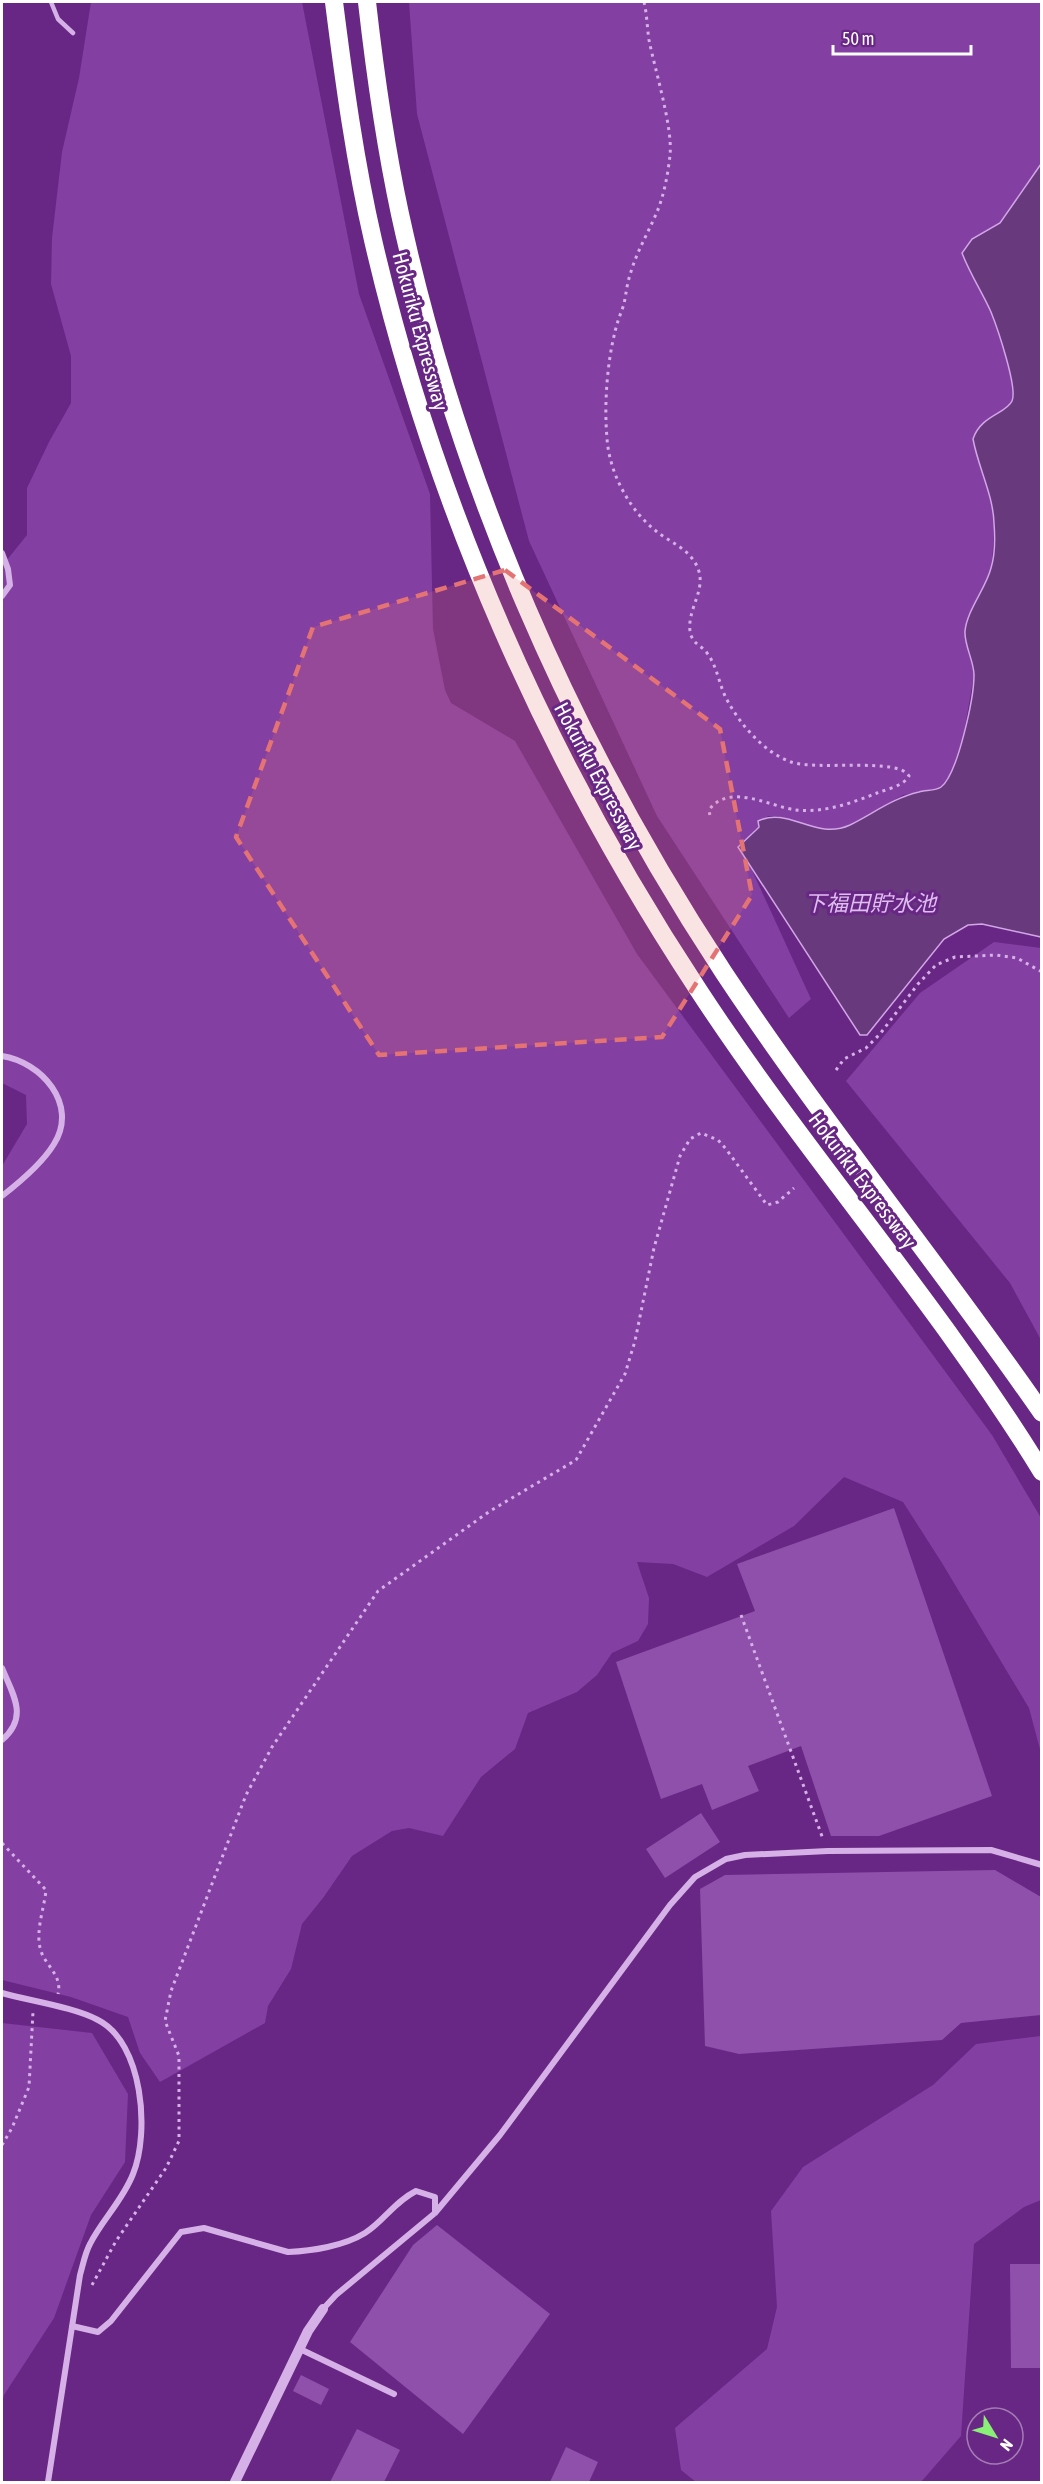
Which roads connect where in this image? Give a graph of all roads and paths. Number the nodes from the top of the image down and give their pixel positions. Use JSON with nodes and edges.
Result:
{"nodes":[{"id":1,"x":51,"y":2,"type":"edge"},
{"id":2,"x":334,"y":2,"type":"edge"},
{"id":3,"x":366,"y":2,"type":"edge"},
{"id":4,"x":644,"y":2,"type":"edge"},
{"id":5,"x":73,"y":33,"type":"dead end"},
{"id":6,"x":2,"y":553,"type":"edge"},
{"id":7,"x":2,"y":596,"type":"edge"},
{"id":8,"x":710,"y":816,"type":"dead end"},
{"id":9,"x":1041,"y":972,"type":"edge"},
{"id":10,"x":2,"y":1056,"type":"edge"},
{"id":11,"x":836,"y":1070,"type":"dead end"},
{"id":12,"x":794,"y":1188,"type":"dead end"},
{"id":13,"x":2,"y":1196,"type":"edge"},
{"id":14,"x":1041,"y":1413,"type":"edge"},
{"id":15,"x":1041,"y":1472,"type":"edge"},
{"id":16,"x":741,"y":1615,"type":"dead end"},
{"id":17,"x":2,"y":1668,"type":"edge"},
{"id":18,"x":2,"y":1740,"type":"edge"},
{"id":19,"x":2,"y":1843,"type":"edge"},
{"id":20,"x":828,"y":1851,"type":"junction"},
{"id":21,"x":1041,"y":1865,"type":"edge"},
{"id":22,"x":2,"y":1993,"type":"edge"},
{"id":23,"x":34,"y":2002,"type":"junction"},
{"id":24,"x":55,"y":2007,"type":"junction"},
{"id":25,"x":2,"y":2145,"type":"edge"},
{"id":26,"x":435,"y":2213,"type":"junction"},
{"id":27,"x":76,"y":2295,"type":"junction"},
{"id":28,"x":323,"y":2309,"type":"joint"},
{"id":29,"x":72,"y":2325,"type":"junction"},
{"id":30,"x":300,"y":2349,"type":"junction"},
{"id":31,"x":394,"y":2394,"type":"dead end"},
{"id":32,"x":48,"y":2482,"type":"edge"},
{"id":33,"x":236,"y":2482,"type":"edge"}],
"edges":[{"from":1,"to":5,"type":"lane"},
{"from":2,"to":15,"type":"highway","name":"Hokuriku Expressway"},
{"from":3,"to":14,"type":"highway","name":"Hokuriku Expressway"},
{"from":4,"to":8,"type":"path"},
{"from":6,"to":7,"type":"street"},
{"from":9,"to":11,"type":"path"},
{"from":10,"to":13,"type":"street"},
{"from":12,"to":27,"type":"path"},
{"from":16,"to":20,"type":"path"},
{"from":17,"to":18,"type":"street"},
{"from":19,"to":24,"type":"path"},
{"from":20,"to":21,"type":"street"},
{"from":20,"to":26,"type":"street"},
{"from":22,"to":23,"type":"street"},
{"from":23,"to":24,"type":"street"},
{"from":23,"to":25,"type":"path"},
{"from":24,"to":27,"type":"street"},
{"from":26,"to":28,"type":"street"},
{"from":26,"to":29,"type":"street"},
{"from":27,"to":29,"type":"street"},
{"from":28,"to":30,"type":"street"},
{"from":29,"to":32,"type":"street"},
{"from":30,"to":31,"type":"street"},
{"from":30,"to":33,"type":"street"}]}
